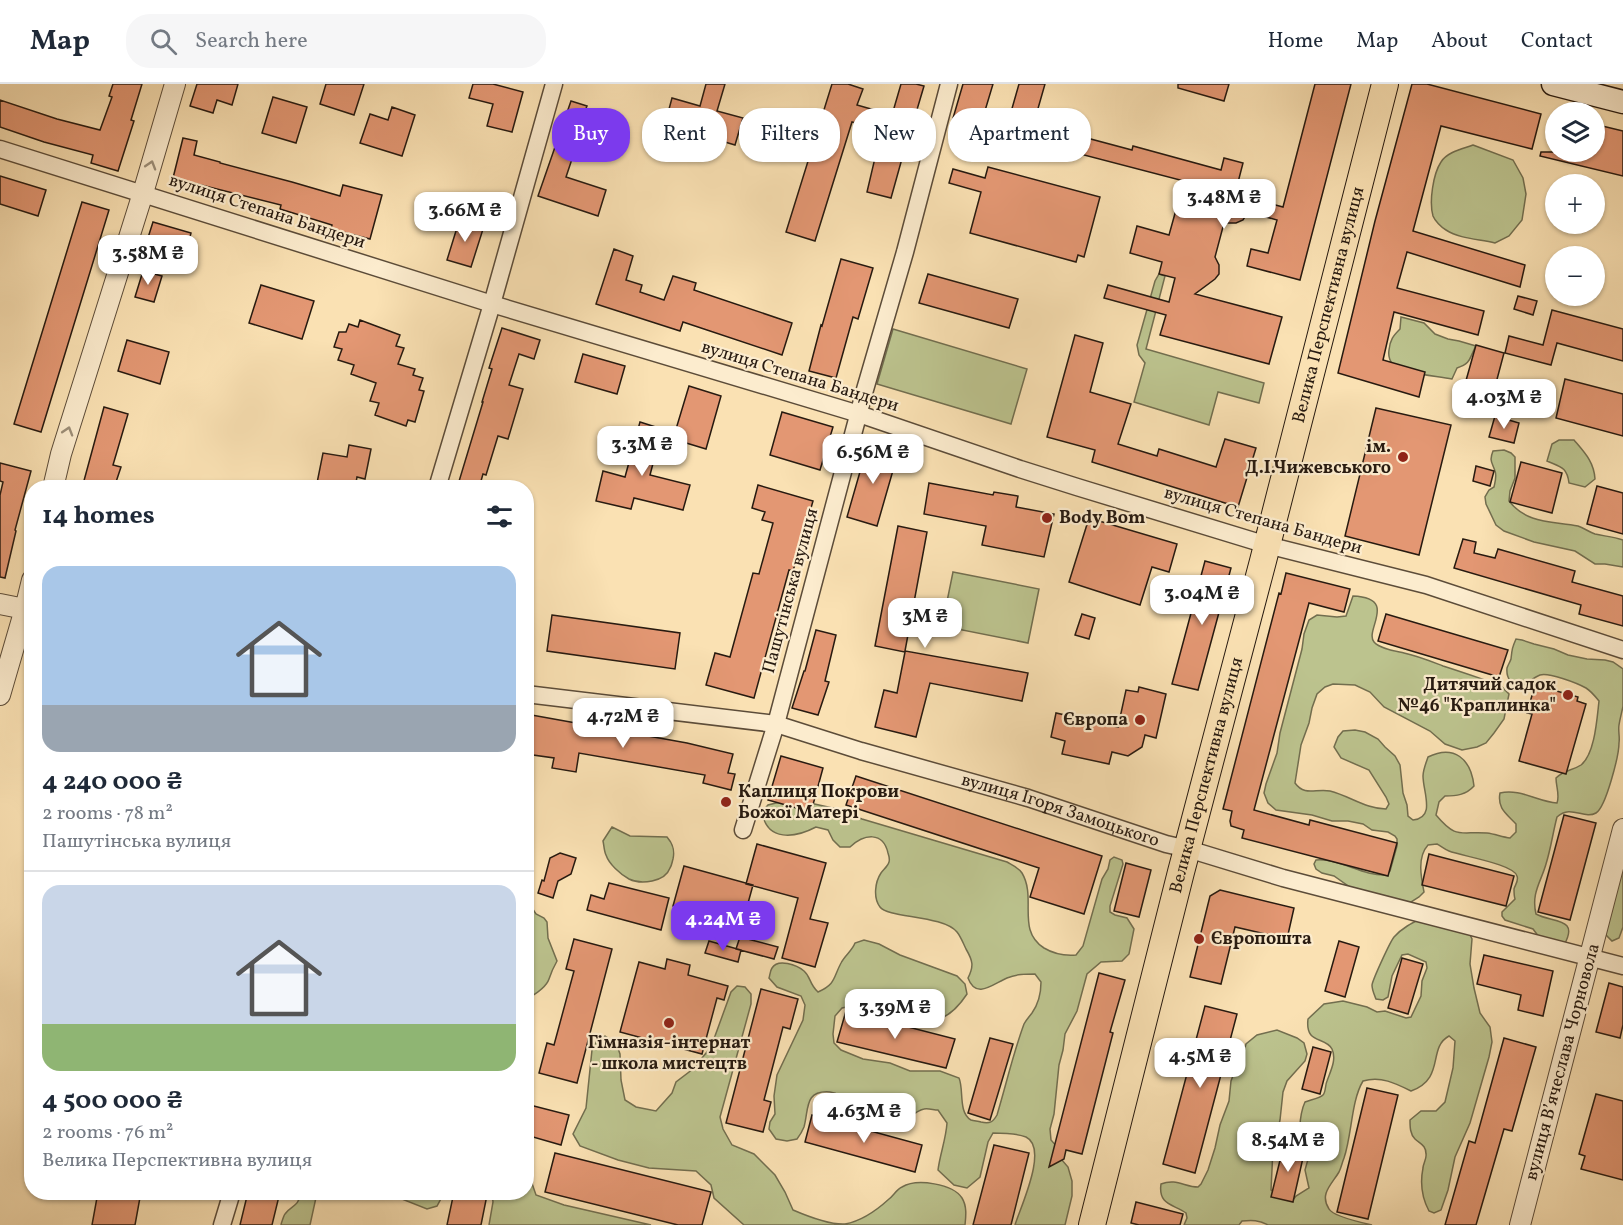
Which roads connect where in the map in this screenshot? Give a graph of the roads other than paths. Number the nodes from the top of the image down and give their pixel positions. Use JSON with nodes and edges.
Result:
{"nodes":[{"id":1,"x":176,"y":84,"type":"edge"},
{"id":2,"x":554,"y":84,"type":"edge"},
{"id":3,"x":949,"y":84,"type":"edge"},
{"id":4,"x":1385,"y":84,"type":"edge"},
{"id":5,"x":1553,"y":84,"type":"edge"},
{"id":6,"x":1623,"y":102,"type":"edge"},
{"id":7,"x":0,"y":149,"type":"edge"},
{"id":8,"x":143,"y":193,"type":"junction"},
{"id":9,"x":492,"y":304,"type":"junction"},
{"id":10,"x":859,"y":414,"type":"junction"},
{"id":11,"x":55,"y":480,"type":"edge"},
{"id":12,"x":439,"y":480,"type":"edge"},
{"id":13,"x":1267,"y":545,"type":"junction"},
{"id":14,"x":0,"y":604,"type":"edge"},
{"id":15,"x":24,"y":609,"type":"edge"},
{"id":16,"x":24,"y":622,"type":"edge"},
{"id":17,"x":1623,"y":650,"type":"edge"},
{"id":18,"x":0,"y":695,"type":"edge"},
{"id":19,"x":534,"y":695,"type":"edge"},
{"id":20,"x":776,"y":724,"type":"junction"},
{"id":21,"x":1623,"y":828,"type":"edge"},
{"id":22,"x":743,"y":830,"type":"dead end"},
{"id":23,"x":1188,"y":849,"type":"junction"},
{"id":24,"x":1591,"y":957,"type":"junction"},
{"id":25,"x":1623,"y":966,"type":"edge"},
{"id":26,"x":230,"y":1200,"type":"edge"},
{"id":27,"x":222,"y":1225,"type":"edge"},
{"id":28,"x":1092,"y":1225,"type":"edge"},
{"id":29,"x":1520,"y":1225,"type":"edge"}],
"edges":[{"from":8,"to":1,"type":"street","one_way":true},
{"from":2,"to":9,"type":"street"},
{"from":3,"to":10,"type":"street","name":"Пашутінська вулиця"},
{"from":4,"to":13,"type":"main road","name":"Велика Перспективна вулиця"},
{"from":5,"to":6,"type":"main road"},
{"from":7,"to":8,"type":"street","name":"вулиця Степана Бандери"},
{"from":8,"to":9,"type":"street","name":"вулиця Степана Бандери"},
{"from":11,"to":8,"type":"street","one_way":true},
{"from":9,"to":10,"type":"street","name":"вулиця Степана Бандери"},
{"from":9,"to":12,"type":"street"},
{"from":10,"to":13,"type":"street","name":"вулиця Степана Бандери"},
{"from":10,"to":20,"type":"street","name":"Пашутінська вулиця"},
{"from":13,"to":17,"type":"street","name":"вулиця Степана Бандери"},
{"from":13,"to":23,"type":"main road","name":"Велика Перспективна вулиця"},
{"from":14,"to":15,"type":"street"},
{"from":16,"to":18,"type":"street"},
{"from":19,"to":20,"type":"street","name":"вулиця Ігоря Замоцького"},
{"from":20,"to":22,"type":"street","name":"Пашутінська вулиця"},
{"from":20,"to":23,"type":"street","name":"вулиця Ігоря Замоцького"},
{"from":21,"to":24,"type":"street","name":"вулиця Вʼячеслава Чорновола"},
{"from":23,"to":24,"type":"street","name":"вулиця Ігоря Замоцького"},
{"from":23,"to":28,"type":"main road","name":"Велика Перспективна вулиця"},
{"from":24,"to":25,"type":"street","name":"вулиця Ігоря Замоцького"},
{"from":24,"to":29,"type":"street","name":"вулиця Вʼячеслава Чорновола"},
{"from":26,"to":27,"type":"street"}]}
